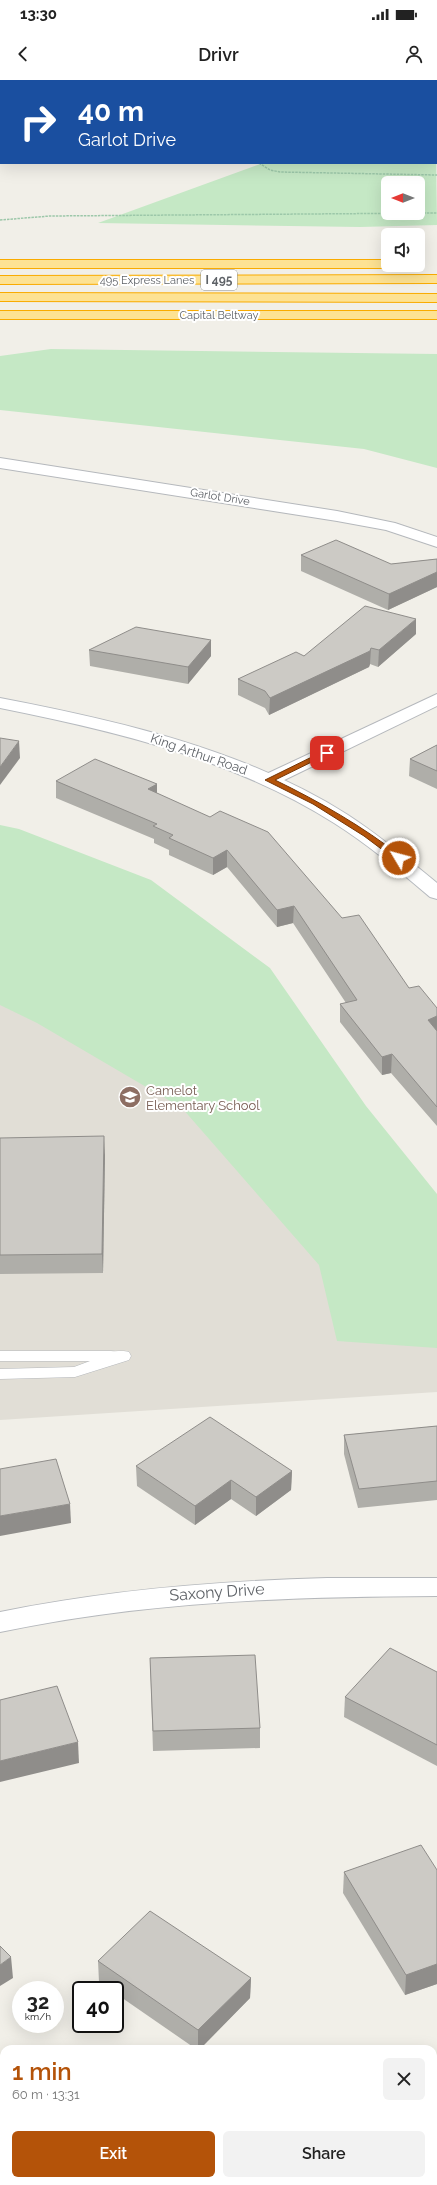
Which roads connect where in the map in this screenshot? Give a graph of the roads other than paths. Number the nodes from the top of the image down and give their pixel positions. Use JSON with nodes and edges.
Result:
{"nodes":[{"id":1,"x":0,"y":264,"type":"edge"},
{"id":2,"x":381,"y":264,"type":"edge"},
{"id":3,"x":437,"y":279,"type":"edge"},
{"id":4,"x":0,"y":280,"type":"edge"},
{"id":5,"x":0,"y":297,"type":"edge"},
{"id":6,"x":437,"y":298,"type":"edge"},
{"id":7,"x":437,"y":315,"type":"edge"},
{"id":8,"x":0,"y":316,"type":"edge"},
{"id":9,"x":0,"y":463,"type":"edge"},
{"id":10,"x":437,"y":542,"type":"edge"},
{"id":11,"x":437,"y":699,"type":"edge"},
{"id":12,"x":0,"y":703,"type":"edge"},
{"id":13,"x":269,"y":780,"type":"junction"},
{"id":14,"x":437,"y":893,"type":"edge"},
{"id":15,"x":0,"y":1356,"type":"edge"},
{"id":16,"x":0,"y":1374,"type":"edge"},
{"id":17,"x":437,"y":1587,"type":"edge"},
{"id":18,"x":0,"y":1622,"type":"edge"}],
"edges":[{"from":1,"to":2,"type":"highway","number":"I 495"},
{"from":3,"to":4,"type":"highway","name":"495 Express Lanes","number":"I 495"},
{"from":5,"to":6,"type":"highway","name":"495 Express Lanes","number":"I 495"},
{"from":7,"to":8,"type":"highway","name":"Capital Beltway"},
{"from":9,"to":10,"type":"street","name":"Garlot Drive"},
{"from":11,"to":13,"type":"street"},
{"from":12,"to":13,"type":"street","name":"King Arthur Road"},
{"from":13,"to":14,"type":"street","name":"King Arthur Road"},
{"from":15,"to":16,"type":"lane"},
{"from":17,"to":18,"type":"street","name":"Saxony Drive"}]}
